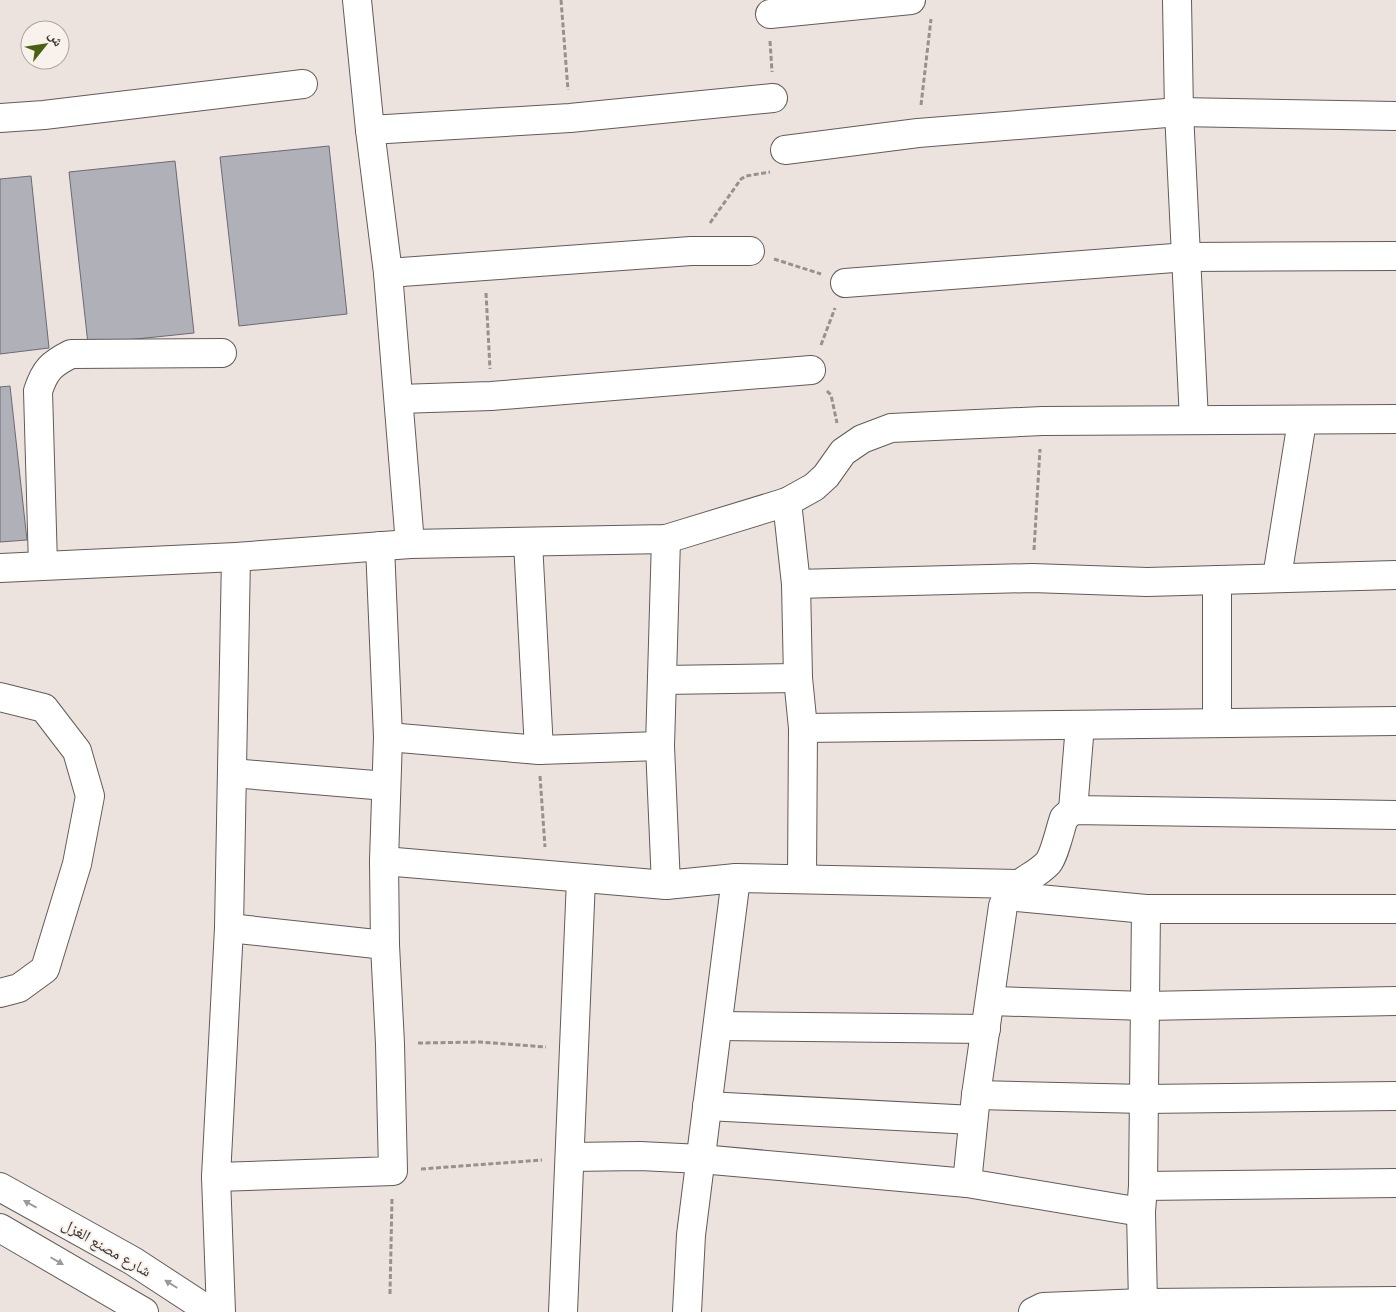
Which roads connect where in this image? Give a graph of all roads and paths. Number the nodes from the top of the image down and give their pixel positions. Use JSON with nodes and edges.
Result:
{"nodes":[{"id":1,"x":561,"y":0,"type":"edge"},
{"id":2,"x":1177,"y":0,"type":"edge"},
{"id":3,"x":364,"y":1,"type":"edge"},
{"id":4,"x":922,"y":5,"type":"edge"},
{"id":5,"x":770,"y":14,"type":"joint"},
{"id":6,"x":303,"y":84,"type":"dead end"},
{"id":7,"x":773,"y":98,"type":"joint"},
{"id":8,"x":1179,"y":112,"type":"junction"},
{"id":9,"x":1396,"y":116,"type":"edge"},
{"id":10,"x":0,"y":118,"type":"edge"},
{"id":11,"x":570,"y":118,"type":"junction"},
{"id":12,"x":370,"y":130,"type":"junction"},
{"id":13,"x":918,"y":133,"type":"junction"},
{"id":14,"x":786,"y":150,"type":"joint"},
{"id":15,"x":691,"y":251,"type":"junction"},
{"id":16,"x":750,"y":251,"type":"joint"},
{"id":17,"x":1396,"y":256,"type":"edge"},
{"id":18,"x":1187,"y":258,"type":"junction"},
{"id":19,"x":484,"y":265,"type":"junction"},
{"id":20,"x":388,"y":273,"type":"junction"},
{"id":21,"x":845,"y":283,"type":"junction"},
{"id":22,"x":222,"y":353,"type":"dead end"},
{"id":23,"x":811,"y":370,"type":"junction"},
{"id":24,"x":491,"y":396,"type":"junction"},
{"id":25,"x":399,"y":399,"type":"junction"},
{"id":26,"x":1396,"y":419,"type":"edge"},
{"id":27,"x":1042,"y":420,"type":"junction"},
{"id":28,"x":1194,"y":420,"type":"junction"},
{"id":29,"x":1302,"y":421,"type":"junction"},
{"id":30,"x":844,"y":452,"type":"junction"},
{"id":31,"x":787,"y":502,"type":"junction"},
{"id":32,"x":666,"y":539,"type":"junction"},
{"id":33,"x":528,"y":542,"type":"junction"},
{"id":34,"x":410,"y":544,"type":"junction"},
{"id":35,"x":380,"y":546,"type":"junction"},
{"id":36,"x":236,"y":557,"type":"junction"},
{"id":37,"x":43,"y":565,"type":"junction"},
{"id":38,"x":0,"y":568,"type":"edge"},
{"id":39,"x":1396,"y":574,"type":"edge"},
{"id":40,"x":1278,"y":577,"type":"junction"},
{"id":41,"x":1032,"y":578,"type":"junction"},
{"id":42,"x":1217,"y":580,"type":"junction"},
{"id":43,"x":796,"y":584,"type":"junction"},
{"id":44,"x":798,"y":678,"type":"junction"},
{"id":45,"x":662,"y":680,"type":"junction"},
{"id":46,"x":0,"y":696,"type":"edge"},
{"id":47,"x":1396,"y":721,"type":"edge"},
{"id":48,"x":1217,"y":723,"type":"junction"},
{"id":49,"x":1080,"y":724,"type":"junction"},
{"id":50,"x":803,"y":728,"type":"junction"},
{"id":51,"x":388,"y":737,"type":"junction"},
{"id":52,"x":660,"y":746,"type":"junction"},
{"id":53,"x":538,"y":750,"type":"junction"},
{"id":54,"x":232,"y":773,"type":"junction"},
{"id":55,"x":386,"y":786,"type":"junction"},
{"id":56,"x":1073,"y":810,"type":"junction"},
{"id":57,"x":1396,"y":815,"type":"edge"},
{"id":58,"x":384,"y":861,"type":"junction"},
{"id":59,"x":547,"y":875,"type":"junction"},
{"id":60,"x":581,"y":878,"type":"junction"},
{"id":61,"x":736,"y":878,"type":"junction"},
{"id":62,"x":802,"y":879,"type":"junction"},
{"id":63,"x":666,"y":885,"type":"junction"},
{"id":64,"x":1013,"y":890,"type":"junction"},
{"id":65,"x":1396,"y":908,"type":"edge"},
{"id":66,"x":1146,"y":909,"type":"junction"},
{"id":67,"x":229,"y":928,"type":"junction"},
{"id":68,"x":384,"y":945,"type":"junction"},
{"id":69,"x":0,"y":993,"type":"edge"},
{"id":70,"x":990,"y":1000,"type":"junction"},
{"id":71,"x":1396,"y":1001,"type":"edge"},
{"id":72,"x":1145,"y":1006,"type":"junction"},
{"id":73,"x":718,"y":1026,"type":"junction"},
{"id":74,"x":986,"y":1029,"type":"junction"},
{"id":75,"x":390,"y":1044,"type":"junction"},
{"id":76,"x":574,"y":1050,"type":"junction"},
{"id":77,"x":1396,"y":1096,"type":"edge"},
{"id":78,"x":1144,"y":1099,"type":"junction"},
{"id":79,"x":707,"y":1106,"type":"junction"},
{"id":80,"x":974,"y":1107,"type":"junction"},
{"id":81,"x":570,"y":1158,"type":"junction"},
{"id":82,"x":701,"y":1158,"type":"junction"},
{"id":83,"x":392,"y":1171,"type":"junction"},
{"id":84,"x":216,"y":1177,"type":"junction"},
{"id":85,"x":968,"y":1183,"type":"junction"},
{"id":86,"x":1396,"y":1183,"type":"edge"},
{"id":87,"x":0,"y":1187,"type":"edge"},
{"id":88,"x":1142,"y":1199,"type":"junction"},
{"id":89,"x":0,"y":1228,"type":"edge"},
{"id":90,"x":390,"y":1294,"type":"dead end"},
{"id":91,"x":1396,"y":1302,"type":"edge"},
{"id":92,"x":1143,"y":1303,"type":"junction"},
{"id":93,"x":144,"y":1312,"type":"edge"},
{"id":94,"x":211,"y":1312,"type":"edge"},
{"id":95,"x":221,"y":1312,"type":"edge"},
{"id":96,"x":563,"y":1312,"type":"edge"},
{"id":97,"x":687,"y":1312,"type":"edge"},
{"id":98,"x":1033,"y":1312,"type":"edge"}],
"edges":[{"from":1,"to":11,"type":"path"},
{"from":2,"to":8,"type":"street"},
{"from":3,"to":12,"type":"street"},
{"from":4,"to":5,"type":"street"},
{"from":4,"to":13,"type":"path"},
{"from":5,"to":7,"type":"path"},
{"from":6,"to":10,"type":"street"},
{"from":7,"to":11,"type":"street"},
{"from":8,"to":9,"type":"street"},
{"from":8,"to":13,"type":"street"},
{"from":8,"to":18,"type":"street"},
{"from":11,"to":12,"type":"street"},
{"from":12,"to":20,"type":"street"},
{"from":13,"to":14,"type":"street"},
{"from":14,"to":15,"type":"path"},
{"from":15,"to":16,"type":"street"},
{"from":15,"to":19,"type":"street"},
{"from":16,"to":21,"type":"path"},
{"from":17,"to":18,"type":"street"},
{"from":18,"to":21,"type":"street"},
{"from":18,"to":28,"type":"street"},
{"from":19,"to":20,"type":"street"},
{"from":19,"to":24,"type":"path"},
{"from":20,"to":25,"type":"street"},
{"from":21,"to":23,"type":"path"},
{"from":22,"to":37,"type":"street"},
{"from":23,"to":24,"type":"street"},
{"from":23,"to":30,"type":"path"},
{"from":24,"to":25,"type":"street"},
{"from":25,"to":34,"type":"street"},
{"from":26,"to":29,"type":"street"},
{"from":27,"to":28,"type":"street"},
{"from":27,"to":30,"type":"street"},
{"from":27,"to":41,"type":"path"},
{"from":28,"to":29,"type":"street"},
{"from":29,"to":40,"type":"street"},
{"from":30,"to":31,"type":"street"},
{"from":31,"to":32,"type":"street"},
{"from":31,"to":43,"type":"street"},
{"from":32,"to":33,"type":"street"},
{"from":32,"to":45,"type":"street"},
{"from":33,"to":34,"type":"street"},
{"from":33,"to":53,"type":"street"},
{"from":34,"to":35,"type":"street"},
{"from":35,"to":36,"type":"street"},
{"from":35,"to":51,"type":"street"},
{"from":36,"to":37,"type":"street"},
{"from":36,"to":54,"type":"street"},
{"from":37,"to":38,"type":"street"},
{"from":39,"to":40,"type":"street"},
{"from":40,"to":42,"type":"street"},
{"from":41,"to":42,"type":"street"},
{"from":41,"to":43,"type":"street"},
{"from":42,"to":48,"type":"street"},
{"from":43,"to":44,"type":"street"},
{"from":44,"to":45,"type":"street"},
{"from":44,"to":50,"type":"street"},
{"from":45,"to":52,"type":"street"},
{"from":46,"to":69,"type":"street"},
{"from":47,"to":48,"type":"street"},
{"from":48,"to":49,"type":"street"},
{"from":49,"to":50,"type":"street"},
{"from":49,"to":56,"type":"street"},
{"from":50,"to":62,"type":"street"},
{"from":51,"to":53,"type":"street"},
{"from":51,"to":55,"type":"street"},
{"from":52,"to":53,"type":"street"},
{"from":52,"to":63,"type":"street"},
{"from":53,"to":59,"type":"path"},
{"from":54,"to":55,"type":"street"},
{"from":54,"to":67,"type":"street"},
{"from":55,"to":58,"type":"street"},
{"from":56,"to":57,"type":"street"},
{"from":56,"to":64,"type":"street"},
{"from":58,"to":59,"type":"street"},
{"from":58,"to":68,"type":"street"},
{"from":59,"to":60,"type":"street"},
{"from":60,"to":63,"type":"street"},
{"from":60,"to":76,"type":"street"},
{"from":61,"to":62,"type":"street"},
{"from":61,"to":63,"type":"street"},
{"from":61,"to":73,"type":"street"},
{"from":62,"to":64,"type":"street"},
{"from":64,"to":66,"type":"street"},
{"from":64,"to":70,"type":"street"},
{"from":65,"to":66,"type":"street"},
{"from":66,"to":72,"type":"street"},
{"from":67,"to":68,"type":"street"},
{"from":67,"to":84,"type":"street"},
{"from":68,"to":75,"type":"street"},
{"from":70,"to":72,"type":"street"},
{"from":70,"to":74,"type":"street"},
{"from":71,"to":72,"type":"street"},
{"from":72,"to":78,"type":"street"},
{"from":73,"to":74,"type":"street"},
{"from":73,"to":79,"type":"street"},
{"from":74,"to":80,"type":"street"},
{"from":75,"to":76,"type":"path"},
{"from":75,"to":83,"type":"street"},
{"from":76,"to":81,"type":"street"},
{"from":77,"to":78,"type":"street"},
{"from":78,"to":80,"type":"street"},
{"from":78,"to":88,"type":"street"},
{"from":79,"to":80,"type":"street"},
{"from":79,"to":82,"type":"street"},
{"from":80,"to":85,"type":"street"},
{"from":81,"to":82,"type":"street"},
{"from":81,"to":83,"type":"path"},
{"from":81,"to":96,"type":"street"},
{"from":82,"to":85,"type":"street"},
{"from":82,"to":97,"type":"street"},
{"from":83,"to":84,"type":"street"},
{"from":83,"to":90,"type":"path"},
{"from":84,"to":95,"type":"street"},
{"from":85,"to":88,"type":"street"},
{"from":86,"to":88,"type":"street"},
{"from":94,"to":87,"type":"street","name":"شارع مصنع الغزل","one_way":true},
{"from":88,"to":92,"type":"street"},
{"from":89,"to":93,"type":"street","one_way":true},
{"from":91,"to":92,"type":"street"},
{"from":92,"to":98,"type":"street"}]}
